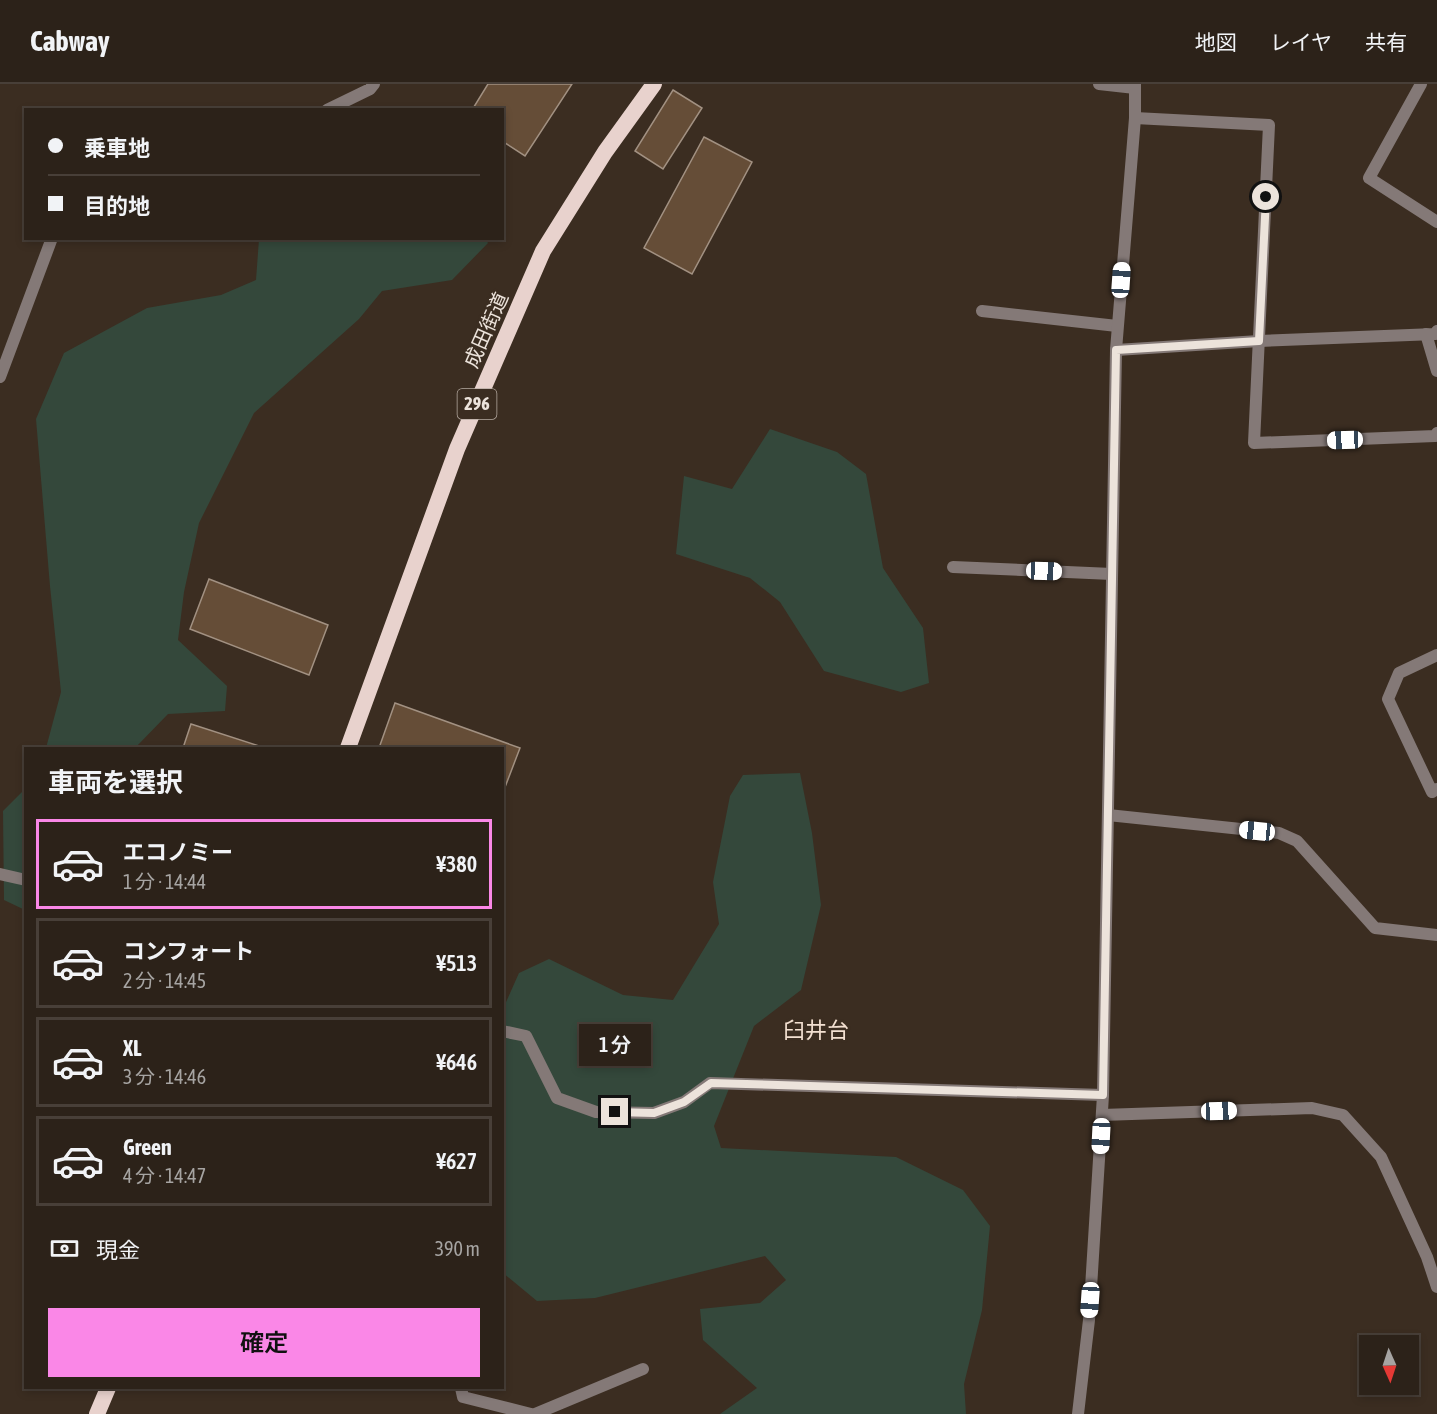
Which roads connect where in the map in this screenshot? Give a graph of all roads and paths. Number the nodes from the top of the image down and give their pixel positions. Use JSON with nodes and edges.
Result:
{"nodes":[{"id":1,"x":374,"y":84,"type":"edge"},
{"id":2,"x":654,"y":84,"type":"edge"},
{"id":3,"x":1099,"y":84,"type":"edge"},
{"id":4,"x":1421,"y":84,"type":"edge"},
{"id":5,"x":1135,"y":86,"type":"edge"},
{"id":6,"x":331,"y":108,"type":"edge"},
{"id":7,"x":1134,"y":118,"type":"junction"},
{"id":8,"x":1437,"y":222,"type":"edge"},
{"id":9,"x":51,"y":240,"type":"edge"},
{"id":10,"x":982,"y":311,"type":"dead end"},
{"id":11,"x":1117,"y":326,"type":"junction"},
{"id":12,"x":1431,"y":332,"type":"edge"},
{"id":13,"x":1259,"y":341,"type":"junction"},
{"id":14,"x":1116,"y":350,"type":"junction"},
{"id":15,"x":1437,"y":371,"type":"edge"},
{"id":16,"x":0,"y":377,"type":"edge"},
{"id":17,"x":1437,"y":433,"type":"edge"},
{"id":18,"x":953,"y":567,"type":"dead end"},
{"id":19,"x":1112,"y":574,"type":"junction"},
{"id":20,"x":1437,"y":656,"type":"edge"},
{"id":21,"x":348,"y":747,"type":"edge"},
{"id":22,"x":1437,"y":789,"type":"edge"},
{"id":23,"x":1108,"y":815,"type":"junction"},
{"id":24,"x":0,"y":874,"type":"edge"},
{"id":25,"x":24,"y":880,"type":"edge"},
{"id":26,"x":1437,"y":935,"type":"edge"},
{"id":27,"x":504,"y":1031,"type":"edge"},
{"id":28,"x":1103,"y":1095,"type":"junction"},
{"id":29,"x":1102,"y":1115,"type":"junction"},
{"id":30,"x":1437,"y":1287,"type":"edge"},
{"id":31,"x":643,"y":1369,"type":"dead end"},
{"id":32,"x":108,"y":1389,"type":"edge"},
{"id":33,"x":461,"y":1389,"type":"edge"},
{"id":34,"x":97,"y":1414,"type":"edge"},
{"id":35,"x":533,"y":1414,"type":"edge"},
{"id":36,"x":1078,"y":1414,"type":"edge"}],
"edges":[{"from":1,"to":6,"type":"street"},
{"from":2,"to":21,"type":"highway","name":"成田街道","number":"296"},
{"from":3,"to":5,"type":"street"},
{"from":4,"to":8,"type":"street"},
{"from":5,"to":7,"type":"street"},
{"from":7,"to":11,"type":"street"},
{"from":7,"to":13,"type":"street"},
{"from":9,"to":16,"type":"street"},
{"from":10,"to":11,"type":"street"},
{"from":11,"to":14,"type":"street"},
{"from":12,"to":13,"type":"street"},
{"from":12,"to":15,"type":"street"},
{"from":13,"to":14,"type":"street"},
{"from":13,"to":17,"type":"street"},
{"from":14,"to":19,"type":"street"},
{"from":18,"to":19,"type":"street"},
{"from":19,"to":23,"type":"street"},
{"from":20,"to":22,"type":"street"},
{"from":23,"to":26,"type":"street"},
{"from":23,"to":28,"type":"street"},
{"from":24,"to":25,"type":"street"},
{"from":27,"to":28,"type":"street"},
{"from":28,"to":29,"type":"street"},
{"from":29,"to":30,"type":"street"},
{"from":29,"to":36,"type":"street"},
{"from":31,"to":35,"type":"street"},
{"from":32,"to":34,"type":"highway"},
{"from":33,"to":35,"type":"street"}]}
